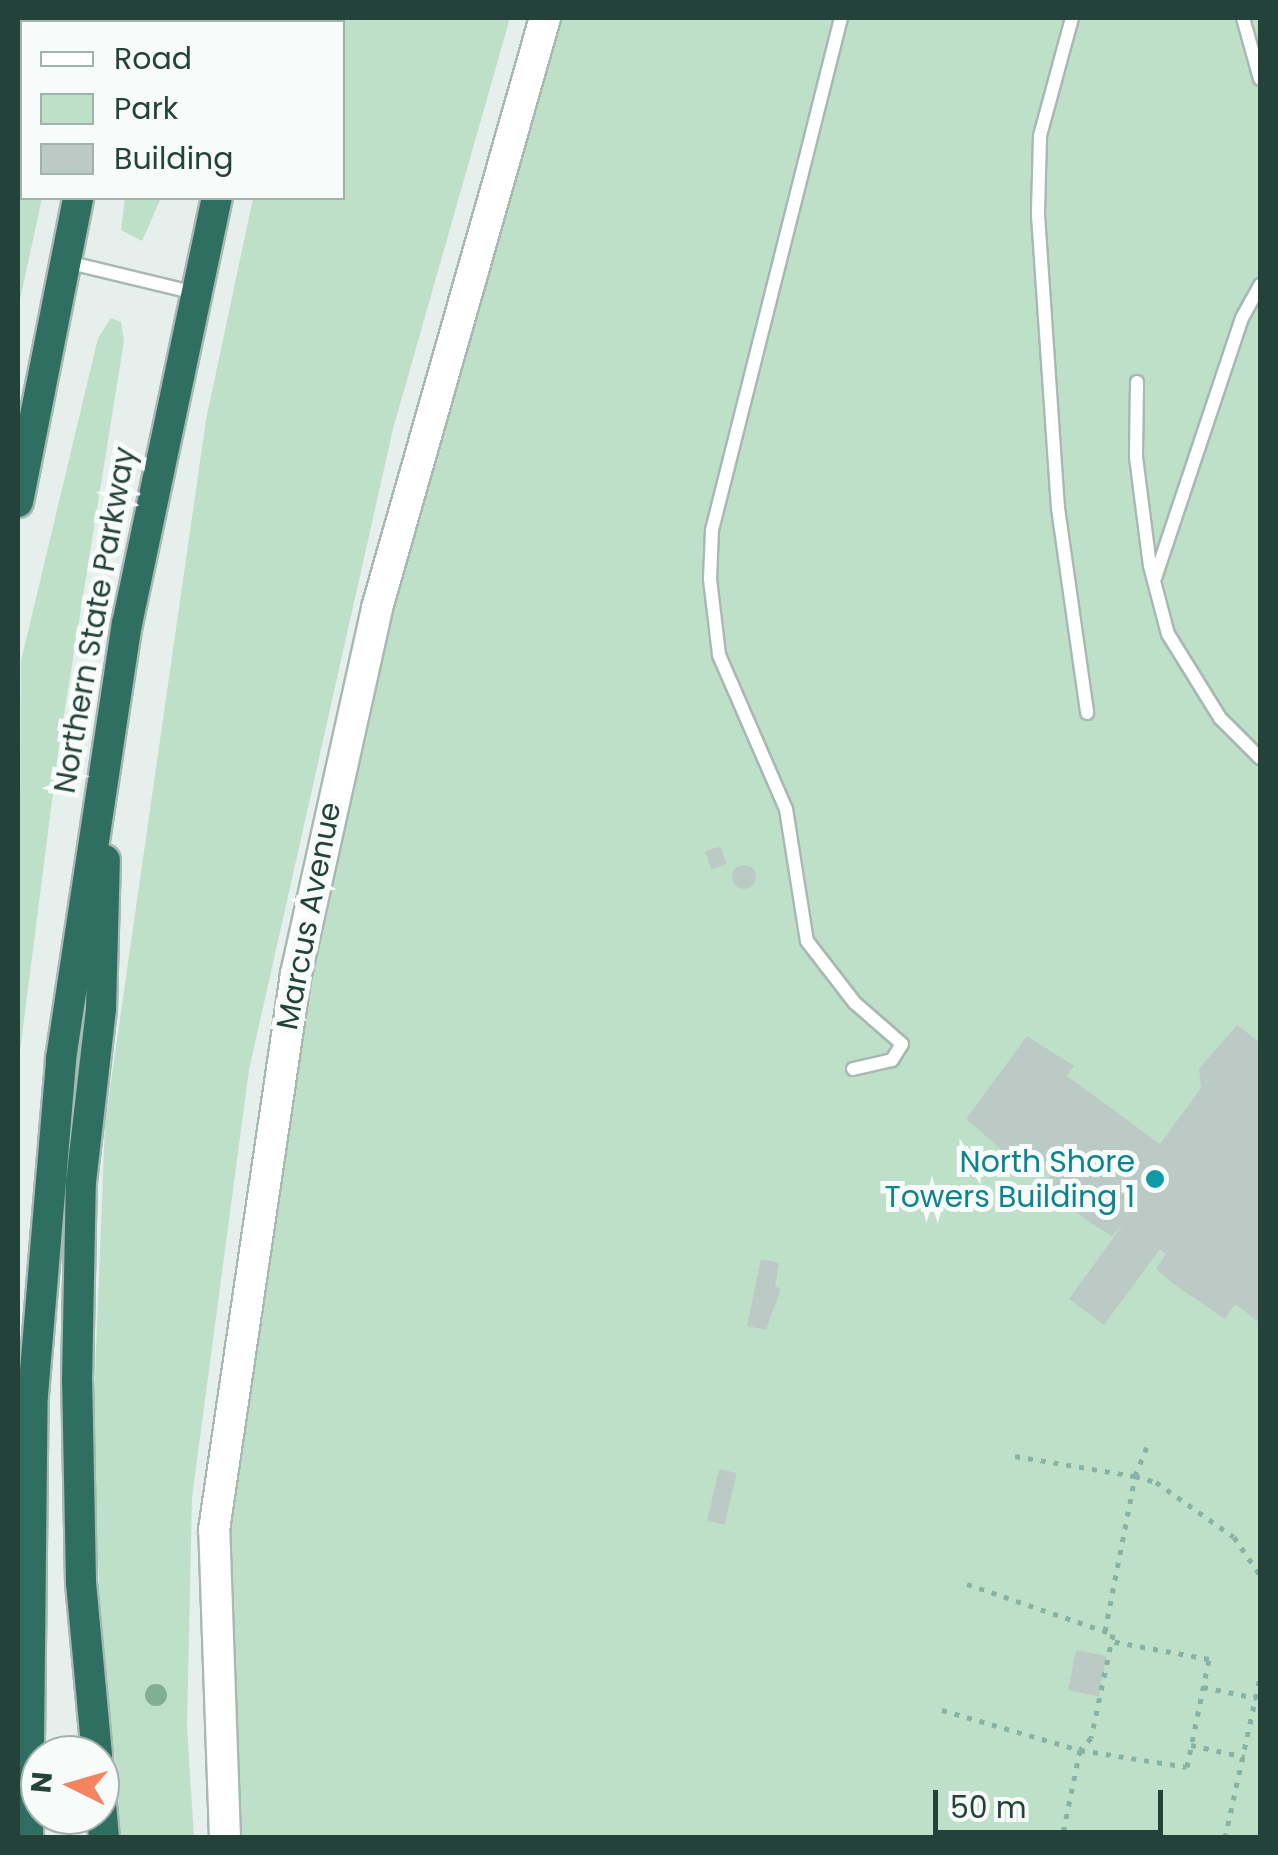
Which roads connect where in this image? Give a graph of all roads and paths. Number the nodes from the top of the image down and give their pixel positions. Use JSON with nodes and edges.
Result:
{"nodes":[{"id":1,"x":545,"y":18,"type":"edge"},
{"id":2,"x":842,"y":18,"type":"edge"},
{"id":3,"x":1072,"y":18,"type":"edge"},
{"id":4,"x":1243,"y":18,"type":"edge"},
{"id":5,"x":1260,"y":79,"type":"edge"},
{"id":6,"x":78,"y":200,"type":"edge"},
{"id":7,"x":217,"y":200,"type":"edge"},
{"id":8,"x":63,"y":261,"type":"junction"},
{"id":9,"x":1260,"y":286,"type":"edge"},
{"id":10,"x":195,"y":293,"type":"junction"},
{"id":11,"x":1136,"y":382,"type":"dead end"},
{"id":12,"x":18,"y":502,"type":"edge"},
{"id":13,"x":1154,"y":580,"type":"junction"},
{"id":14,"x":1087,"y":713,"type":"dead end"},
{"id":15,"x":109,"y":732,"type":"junction"},
{"id":16,"x":1260,"y":758,"type":"edge"},
{"id":17,"x":853,"y":1069,"type":"dead end"},
{"id":18,"x":1149,"y":1442,"type":"dead end"},
{"id":19,"x":1015,"y":1456,"type":"dead end"},
{"id":20,"x":1135,"y":1476,"type":"junction"},
{"id":21,"x":1260,"y":1575,"type":"edge"},
{"id":22,"x":967,"y":1584,"type":"dead end"},
{"id":23,"x":1105,"y":1631,"type":"junction"},
{"id":24,"x":1112,"y":1641,"type":"junction"},
{"id":25,"x":1260,"y":1677,"type":"edge"},
{"id":26,"x":1203,"y":1687,"type":"junction"},
{"id":27,"x":1257,"y":1698,"type":"junction"},
{"id":28,"x":942,"y":1710,"type":"dead end"},
{"id":29,"x":94,"y":1735,"type":"edge"},
{"id":30,"x":1191,"y":1745,"type":"junction"},
{"id":31,"x":1080,"y":1750,"type":"junction"},
{"id":32,"x":1245,"y":1757,"type":"junction"},
{"id":33,"x":28,"y":1838,"type":"edge"},
{"id":34,"x":225,"y":1838,"type":"edge"},
{"id":35,"x":1062,"y":1838,"type":"edge"},
{"id":36,"x":1225,"y":1838,"type":"edge"}],
"edges":[{"from":1,"to":34,"type":"main road","name":"Marcus Avenue"},
{"from":2,"to":17,"type":"lane"},
{"from":3,"to":14,"type":"lane"},
{"from":4,"to":5,"type":"lane"},
{"from":6,"to":8,"type":"highway"},
{"from":7,"to":10,"type":"highway","name":"Northern State Parkway"},
{"from":8,"to":10,"type":"lane"},
{"from":8,"to":12,"type":"highway"},
{"from":9,"to":13,"type":"lane"},
{"from":10,"to":15,"type":"highway","name":"Northern State Parkway"},
{"from":11,"to":13,"type":"lane"},
{"from":13,"to":16,"type":"lane"},
{"from":15,"to":29,"type":"highway"},
{"from":15,"to":33,"type":"highway","name":"Northern State Parkway"},
{"from":18,"to":20,"type":"path"},
{"from":19,"to":20,"type":"path"},
{"from":20,"to":21,"type":"path"},
{"from":20,"to":23,"type":"path"},
{"from":22,"to":23,"type":"path"},
{"from":23,"to":24,"type":"path"},
{"from":24,"to":26,"type":"path"},
{"from":24,"to":31,"type":"path"},
{"from":25,"to":27,"type":"path"},
{"from":26,"to":27,"type":"path"},
{"from":26,"to":30,"type":"path"},
{"from":27,"to":32,"type":"path"},
{"from":28,"to":31,"type":"path"},
{"from":30,"to":31,"type":"path"},
{"from":30,"to":32,"type":"path"},
{"from":31,"to":35,"type":"path"},
{"from":32,"to":36,"type":"path"}]}
